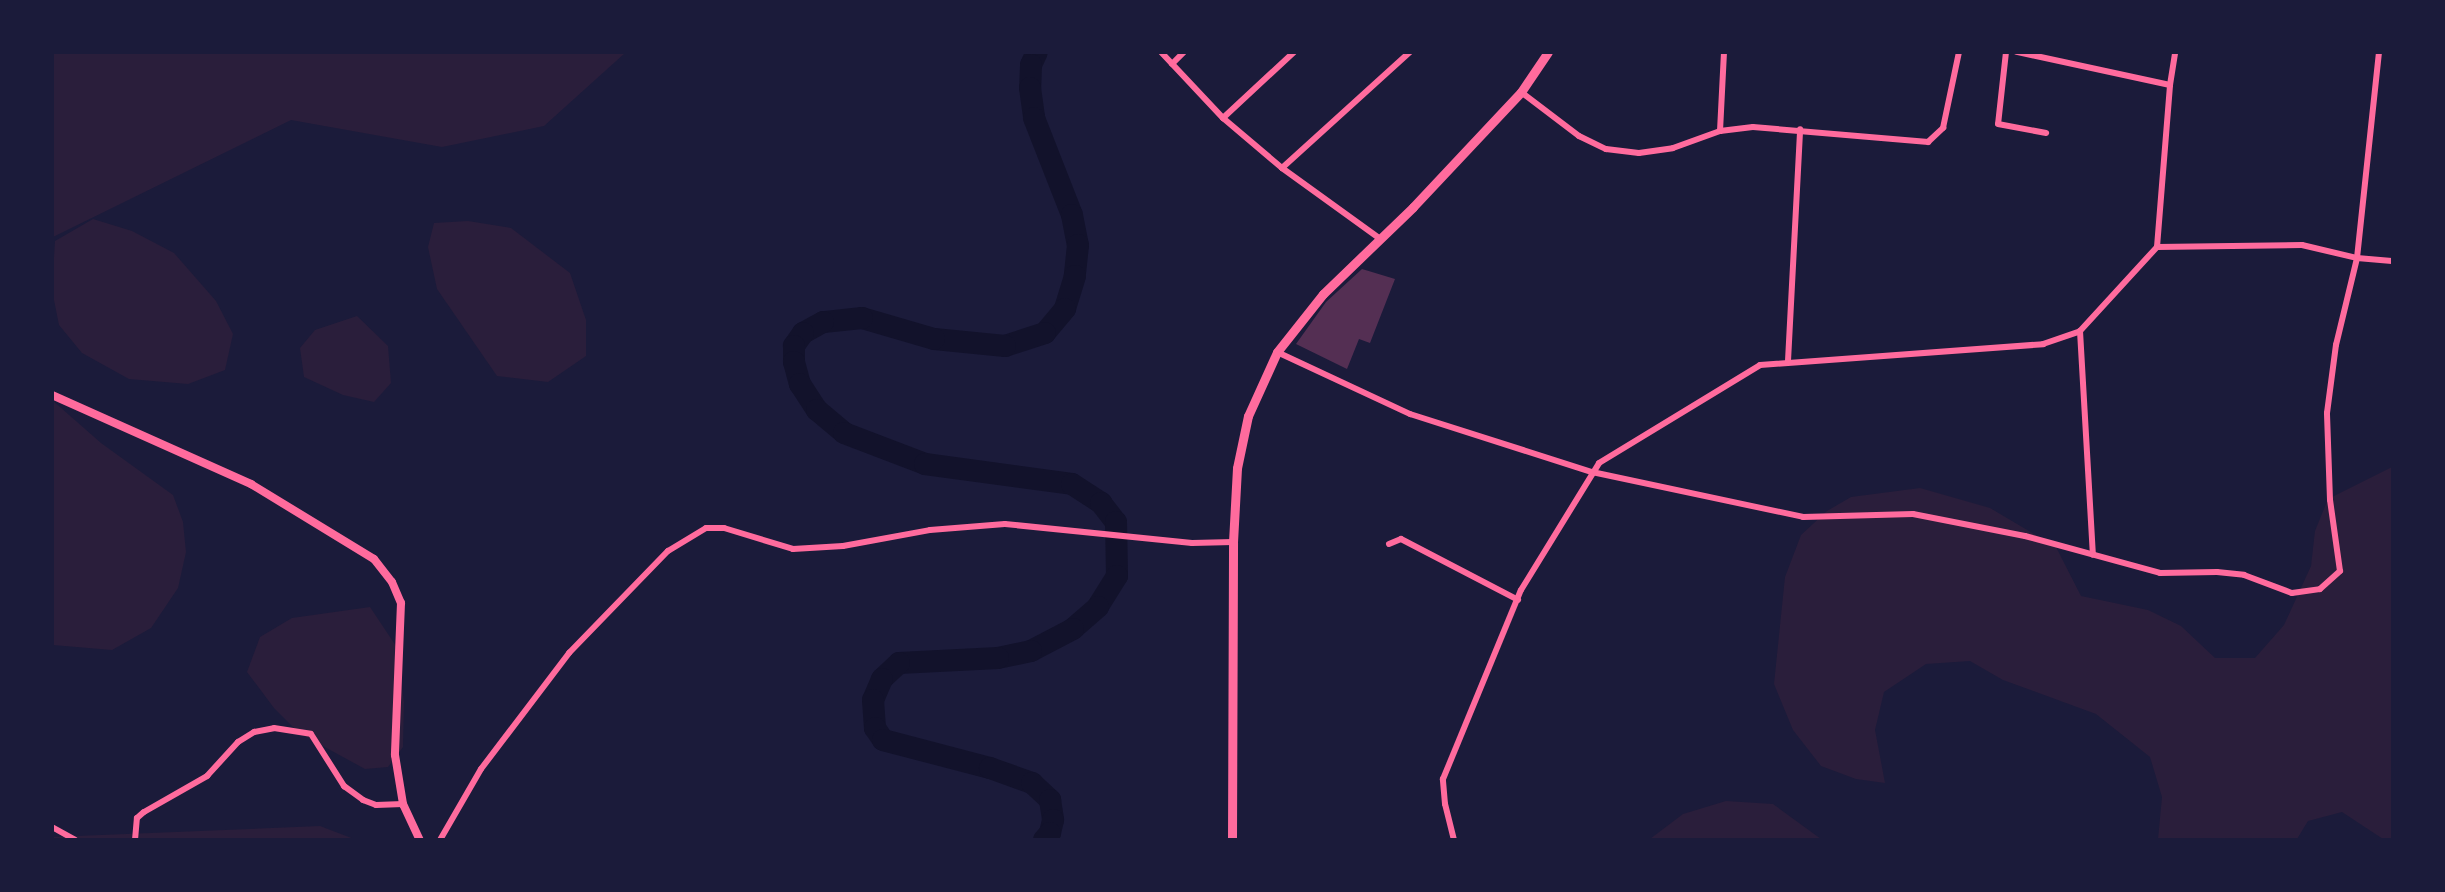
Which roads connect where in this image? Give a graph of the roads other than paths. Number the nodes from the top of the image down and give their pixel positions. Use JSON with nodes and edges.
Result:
{"nodes":[{"id":1,"x":1161,"y":52,"type":"edge"},
{"id":2,"x":1184,"y":52,"type":"edge"},
{"id":3,"x":1294,"y":52,"type":"edge"},
{"id":4,"x":1410,"y":52,"type":"edge"},
{"id":5,"x":1548,"y":52,"type":"edge"},
{"id":6,"x":1724,"y":52,"type":"edge"},
{"id":7,"x":1959,"y":52,"type":"edge"},
{"id":8,"x":2006,"y":52,"type":"edge"},
{"id":9,"x":2017,"y":52,"type":"edge"},
{"id":10,"x":2175,"y":52,"type":"edge"},
{"id":11,"x":2379,"y":52,"type":"edge"},
{"id":12,"x":1172,"y":64,"type":"junction"},
{"id":13,"x":2170,"y":85,"type":"junction"},
{"id":14,"x":1521,"y":92,"type":"junction"},
{"id":15,"x":1223,"y":118,"type":"junction"},
{"id":16,"x":1800,"y":129,"type":"junction"},
{"id":17,"x":1720,"y":131,"type":"junction"},
{"id":18,"x":2046,"y":133,"type":"dead end"},
{"id":19,"x":1282,"y":168,"type":"junction"},
{"id":20,"x":1379,"y":238,"type":"junction"},
{"id":21,"x":2157,"y":247,"type":"junction"},
{"id":22,"x":2357,"y":258,"type":"junction"},
{"id":23,"x":2392,"y":261,"type":"edge"},
{"id":24,"x":2080,"y":331,"type":"junction"},
{"id":25,"x":1277,"y":352,"type":"junction"},
{"id":26,"x":1788,"y":361,"type":"junction"},
{"id":27,"x":52,"y":395,"type":"edge"},
{"id":28,"x":1592,"y":472,"type":"junction"},
{"id":29,"x":1233,"y":542,"type":"junction"},
{"id":30,"x":1389,"y":544,"type":"dead end"},
{"id":31,"x":2093,"y":555,"type":"junction"},
{"id":32,"x":1518,"y":600,"type":"junction"},
{"id":33,"x":404,"y":804,"type":"junction"},
{"id":34,"x":52,"y":827,"type":"edge"},
{"id":35,"x":75,"y":840,"type":"edge"},
{"id":36,"x":135,"y":840,"type":"edge"},
{"id":37,"x":420,"y":840,"type":"edge"},
{"id":38,"x":440,"y":840,"type":"edge"},
{"id":39,"x":1232,"y":840,"type":"edge"},
{"id":40,"x":1454,"y":840,"type":"edge"}],
"edges":[{"from":1,"to":12,"type":"street"},
{"from":2,"to":12,"type":"street"},
{"from":3,"to":15,"type":"street"},
{"from":4,"to":19,"type":"street"},
{"from":5,"to":14,"type":"main road"},
{"from":6,"to":17,"type":"street"},
{"from":7,"to":16,"type":"street"},
{"from":8,"to":18,"type":"street"},
{"from":9,"to":13,"type":"street"},
{"from":10,"to":13,"type":"street"},
{"from":11,"to":22,"type":"street"},
{"from":12,"to":15,"type":"street"},
{"from":13,"to":21,"type":"street"},
{"from":14,"to":17,"type":"street"},
{"from":14,"to":20,"type":"main road"},
{"from":15,"to":19,"type":"street"},
{"from":16,"to":17,"type":"street"},
{"from":16,"to":26,"type":"street"},
{"from":19,"to":20,"type":"street"},
{"from":20,"to":25,"type":"main road"},
{"from":21,"to":22,"type":"street"},
{"from":21,"to":24,"type":"street"},
{"from":22,"to":23,"type":"street"},
{"from":22,"to":31,"type":"street"},
{"from":24,"to":26,"type":"street"},
{"from":24,"to":31,"type":"street"},
{"from":25,"to":28,"type":"street"},
{"from":25,"to":29,"type":"main road"},
{"from":26,"to":28,"type":"street"},
{"from":27,"to":33,"type":"street"},
{"from":28,"to":31,"type":"street"},
{"from":28,"to":32,"type":"street"},
{"from":29,"to":38,"type":"street"},
{"from":29,"to":39,"type":"main road"},
{"from":30,"to":32,"type":"street"},
{"from":32,"to":40,"type":"street"},
{"from":33,"to":36,"type":"street"},
{"from":33,"to":37,"type":"street"},
{"from":34,"to":35,"type":"street"}]}
